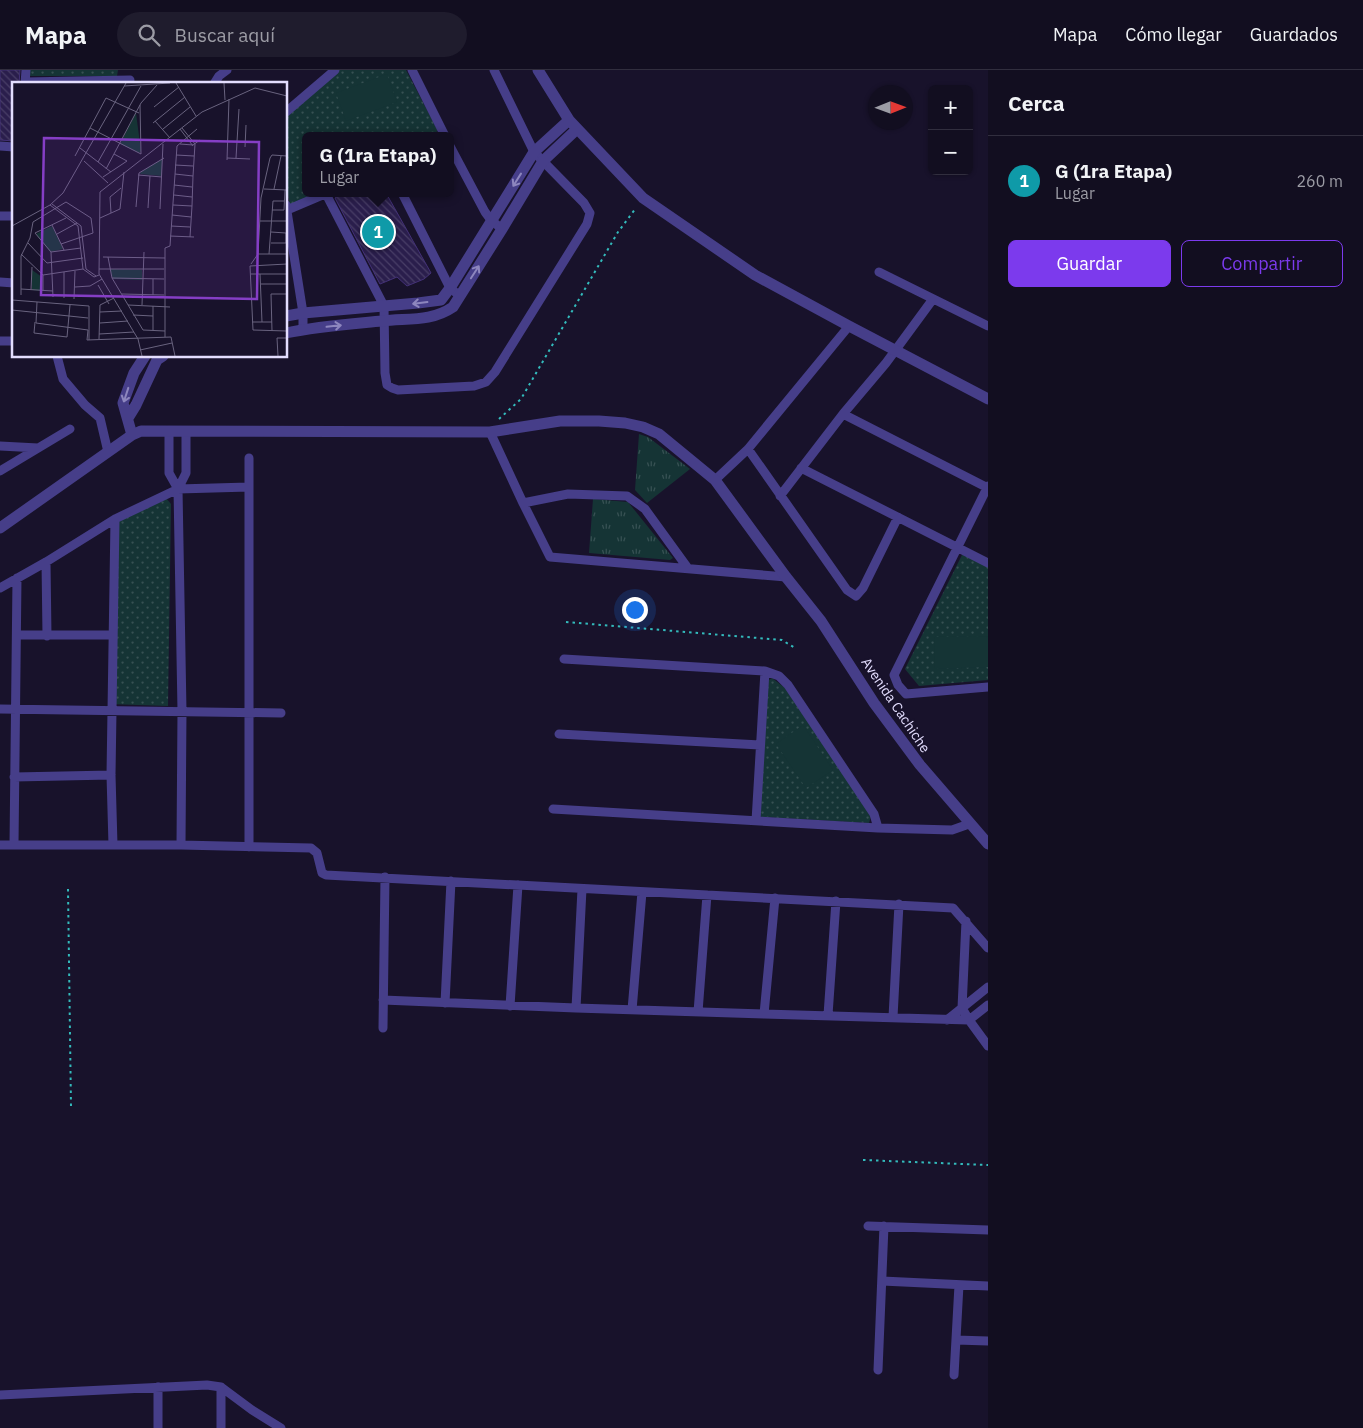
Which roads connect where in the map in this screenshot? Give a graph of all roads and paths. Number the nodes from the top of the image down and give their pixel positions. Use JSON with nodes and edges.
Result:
{"nodes":[{"id":1,"x":133,"y":70,"type":"edge"},
{"id":2,"x":226,"y":70,"type":"edge"},
{"id":3,"x":335,"y":70,"type":"edge"},
{"id":4,"x":412,"y":70,"type":"edge"},
{"id":5,"x":494,"y":70,"type":"edge"},
{"id":6,"x":538,"y":70,"type":"edge"},
{"id":7,"x":130,"y":82,"type":"edge"},
{"id":8,"x":215,"y":82,"type":"edge"},
{"id":9,"x":288,"y":110,"type":"edge"},
{"id":10,"x":569,"y":120,"type":"junction"},
{"id":11,"x":577,"y":129,"type":"junction"},
{"id":12,"x":441,"y":132,"type":"edge"},
{"id":13,"x":454,"y":154,"type":"edge"},
{"id":14,"x":538,"y":156,"type":"junction"},
{"id":15,"x":316,"y":197,"type":"edge"},
{"id":16,"x":328,"y":197,"type":"edge"},
{"id":17,"x":404,"y":197,"type":"edge"},
{"id":18,"x":643,"y":198,"type":"junction"},
{"id":19,"x":288,"y":208,"type":"edge"},
{"id":20,"x":288,"y":215,"type":"edge"},
{"id":21,"x":491,"y":220,"type":"junction"},
{"id":22,"x":502,"y":229,"type":"junction"},
{"id":23,"x":879,"y":272,"type":"dead end"},
{"id":24,"x":455,"y":292,"type":"junction"},
{"id":25,"x":933,"y":299,"type":"junction"},
{"id":26,"x":384,"y":306,"type":"junction"},
{"id":27,"x":303,"y":313,"type":"junction"},
{"id":28,"x":288,"y":316,"type":"edge"},
{"id":29,"x":384,"y":321,"type":"junction"},
{"id":30,"x":849,"y":326,"type":"junction"},
{"id":31,"x":988,"y":326,"type":"edge"},
{"id":32,"x":304,"y":329,"type":"junction"},
{"id":33,"x":288,"y":333,"type":"edge"},
{"id":34,"x":895,"y":351,"type":"junction"},
{"id":35,"x":58,"y":358,"type":"edge"},
{"id":36,"x":144,"y":358,"type":"edge"},
{"id":37,"x":160,"y":358,"type":"edge"},
{"id":38,"x":988,"y":399,"type":"edge"},
{"id":39,"x":843,"y":414,"type":"junction"},
{"id":40,"x":128,"y":418,"type":"junction"},
{"id":41,"x":70,"y":429,"type":"dead end"},
{"id":42,"x":169,"y":432,"type":"junction"},
{"id":43,"x":186,"y":432,"type":"junction"},
{"id":44,"x":490,"y":432,"type":"junction"},
{"id":45,"x":132,"y":435,"type":"junction"},
{"id":46,"x":0,"y":446,"type":"edge"},
{"id":47,"x":38,"y":448,"type":"junction"},
{"id":48,"x":748,"y":449,"type":"junction"},
{"id":49,"x":108,"y":452,"type":"junction"},
{"id":50,"x":249,"y":458,"type":"dead end"},
{"id":51,"x":801,"y":468,"type":"junction"},
{"id":52,"x":0,"y":471,"type":"edge"},
{"id":53,"x":715,"y":480,"type":"junction"},
{"id":54,"x":249,"y":487,"type":"junction"},
{"id":55,"x":988,"y":487,"type":"edge"},
{"id":56,"x":178,"y":490,"type":"junction"},
{"id":57,"x":780,"y":496,"type":"junction"},
{"id":58,"x":523,"y":503,"type":"junction"},
{"id":59,"x":898,"y":518,"type":"junction"},
{"id":60,"x":115,"y":519,"type":"junction"},
{"id":61,"x":0,"y":528,"type":"edge"},
{"id":62,"x":958,"y":548,"type":"junction"},
{"id":63,"x":46,"y":562,"type":"junction"},
{"id":64,"x":988,"y":563,"type":"edge"},
{"id":65,"x":687,"y":568,"type":"junction"},
{"id":66,"x":786,"y":577,"type":"junction"},
{"id":67,"x":17,"y":578,"type":"junction"},
{"id":68,"x":0,"y":588,"type":"edge"},
{"id":69,"x":566,"y":622,"type":"dead end"},
{"id":70,"x":17,"y":635,"type":"junction"},
{"id":71,"x":113,"y":635,"type":"junction"},
{"id":72,"x":47,"y":636,"type":"junction"},
{"id":73,"x":795,"y":648,"type":"dead end"},
{"id":74,"x":564,"y":659,"type":"dead end"},
{"id":75,"x":765,"y":671,"type":"junction"},
{"id":76,"x":988,"y":687,"type":"edge"},
{"id":77,"x":0,"y":709,"type":"edge"},
{"id":78,"x":17,"y":709,"type":"junction"},
{"id":79,"x":112,"y":711,"type":"junction"},
{"id":80,"x":182,"y":711,"type":"junction"},
{"id":81,"x":248,"y":713,"type":"junction"},
{"id":82,"x":281,"y":713,"type":"dead end"},
{"id":83,"x":558,"y":734,"type":"dead end"},
{"id":84,"x":760,"y":744,"type":"junction"},
{"id":85,"x":111,"y":775,"type":"junction"},
{"id":86,"x":14,"y":777,"type":"junction"},
{"id":87,"x":553,"y":809,"type":"dead end"},
{"id":88,"x":756,"y":821,"type":"junction"},
{"id":89,"x":969,"y":824,"type":"junction"},
{"id":90,"x":878,"y":828,"type":"junction"},
{"id":91,"x":112,"y":844,"type":"junction"},
{"id":92,"x":988,"y":844,"type":"edge"},
{"id":93,"x":0,"y":845,"type":"edge"},
{"id":94,"x":14,"y":845,"type":"junction"},
{"id":95,"x":181,"y":845,"type":"junction"},
{"id":96,"x":249,"y":847,"type":"junction"},
{"id":97,"x":385,"y":877,"type":"junction"},
{"id":98,"x":452,"y":881,"type":"junction"},
{"id":99,"x":518,"y":885,"type":"junction"},
{"id":100,"x":68,"y":889,"type":"dead end"},
{"id":101,"x":582,"y":889,"type":"junction"},
{"id":102,"x":642,"y":892,"type":"junction"},
{"id":103,"x":707,"y":895,"type":"junction"},
{"id":104,"x":775,"y":898,"type":"junction"},
{"id":105,"x":836,"y":901,"type":"junction"},
{"id":106,"x":900,"y":904,"type":"junction"},
{"id":107,"x":966,"y":921,"type":"junction"},
{"id":108,"x":988,"y":948,"type":"edge"},
{"id":109,"x":988,"y":987,"type":"edge"},
{"id":110,"x":383,"y":1000,"type":"junction"},
{"id":111,"x":445,"y":1002,"type":"junction"},
{"id":112,"x":988,"y":1005,"type":"edge"},
{"id":113,"x":510,"y":1006,"type":"junction"},
{"id":114,"x":576,"y":1008,"type":"junction"},
{"id":115,"x":962,"y":1008,"type":"junction"},
{"id":116,"x":632,"y":1010,"type":"junction"},
{"id":117,"x":698,"y":1012,"type":"junction"},
{"id":118,"x":764,"y":1014,"type":"junction"},
{"id":119,"x":828,"y":1016,"type":"junction"},
{"id":120,"x":893,"y":1017,"type":"junction"},
{"id":121,"x":947,"y":1020,"type":"junction"},
{"id":122,"x":969,"y":1020,"type":"junction"},
{"id":123,"x":383,"y":1028,"type":"dead end"},
{"id":124,"x":988,"y":1046,"type":"edge"},
{"id":125,"x":71,"y":1107,"type":"dead end"},
{"id":126,"x":863,"y":1160,"type":"dead end"},
{"id":127,"x":988,"y":1165,"type":"edge"},
{"id":128,"x":868,"y":1226,"type":"dead end"},
{"id":129,"x":884,"y":1226,"type":"junction"},
{"id":130,"x":988,"y":1230,"type":"edge"},
{"id":131,"x":882,"y":1281,"type":"junction"},
{"id":132,"x":959,"y":1284,"type":"junction"},
{"id":133,"x":988,"y":1286,"type":"edge"},
{"id":134,"x":956,"y":1340,"type":"junction"},
{"id":135,"x":988,"y":1341,"type":"edge"},
{"id":136,"x":878,"y":1370,"type":"dead end"},
{"id":137,"x":954,"y":1375,"type":"dead end"},
{"id":138,"x":220,"y":1387,"type":"junction"},
{"id":139,"x":158,"y":1388,"type":"junction"},
{"id":140,"x":0,"y":1395,"type":"edge"},
{"id":141,"x":158,"y":1428,"type":"edge"},
{"id":142,"x":221,"y":1428,"type":"edge"},
{"id":143,"x":281,"y":1428,"type":"edge"}],
"edges":[{"from":1,"to":7,"type":"street"},
{"from":2,"to":8,"type":"street"},
{"from":3,"to":9,"type":"street"},
{"from":4,"to":12,"type":"street"},
{"from":5,"to":14,"type":"street"},
{"from":6,"to":10,"type":"street"},
{"from":10,"to":11,"type":"street"},
{"from":10,"to":14,"type":"street"},
{"from":11,"to":14,"type":"street"},
{"from":11,"to":18,"type":"street"},
{"from":13,"to":21,"type":"street"},
{"from":14,"to":21,"type":"street","one_way":true},
{"from":14,"to":22,"type":"street"},
{"from":14,"to":29,"type":"street"},
{"from":15,"to":19,"type":"street"},
{"from":16,"to":26,"type":"street"},
{"from":17,"to":24,"type":"street"},
{"from":18,"to":30,"type":"street"},
{"from":18,"to":44,"type":"path"},
{"from":20,"to":27,"type":"street"},
{"from":21,"to":22,"type":"street"},
{"from":21,"to":24,"type":"street"},
{"from":24,"to":22,"type":"street","one_way":true},
{"from":23,"to":25,"type":"street"},
{"from":24,"to":26,"type":"street","one_way":true},
{"from":24,"to":29,"type":"street"},
{"from":25,"to":31,"type":"street"},
{"from":25,"to":34,"type":"street"},
{"from":26,"to":27,"type":"street"},
{"from":26,"to":29,"type":"street"},
{"from":27,"to":28,"type":"street"},
{"from":27,"to":32,"type":"street"},
{"from":32,"to":29,"type":"street","one_way":true},
{"from":30,"to":34,"type":"street"},
{"from":30,"to":48,"type":"street"},
{"from":32,"to":33,"type":"street"},
{"from":34,"to":38,"type":"street"},
{"from":34,"to":39,"type":"street"},
{"from":35,"to":49,"type":"street"},
{"from":36,"to":40,"type":"street","one_way":true},
{"from":37,"to":40,"type":"street"},
{"from":39,"to":51,"type":"street"},
{"from":39,"to":55,"type":"street"},
{"from":40,"to":45,"type":"street"},
{"from":41,"to":47,"type":"street"},
{"from":42,"to":43,"type":"street","name":"Avenida Cachiche"},
{"from":42,"to":45,"type":"street","name":"Avenida Cachiche"},
{"from":42,"to":56,"type":"street"},
{"from":43,"to":44,"type":"street","name":"Avenida Cachiche"},
{"from":43,"to":56,"type":"street"},
{"from":44,"to":53,"type":"street","name":"Avenida Cachiche"},
{"from":44,"to":58,"type":"street"},
{"from":45,"to":49,"type":"street"},
{"from":46,"to":47,"type":"street"},
{"from":47,"to":52,"type":"street"},
{"from":48,"to":53,"type":"street"},
{"from":48,"to":57,"type":"street"},
{"from":49,"to":61,"type":"street"},
{"from":50,"to":54,"type":"street"},
{"from":51,"to":57,"type":"street"},
{"from":51,"to":59,"type":"street"},
{"from":53,"to":66,"type":"street","name":"Avenida Cachiche"},
{"from":54,"to":56,"type":"street"},
{"from":54,"to":81,"type":"street"},
{"from":55,"to":62,"type":"street"},
{"from":56,"to":60,"type":"street"},
{"from":56,"to":80,"type":"street"},
{"from":57,"to":59,"type":"street"},
{"from":58,"to":65,"type":"street"},
{"from":58,"to":65,"type":"street"},
{"from":59,"to":62,"type":"street"},
{"from":60,"to":63,"type":"street"},
{"from":60,"to":71,"type":"street"},
{"from":62,"to":64,"type":"street"},
{"from":62,"to":76,"type":"street"},
{"from":63,"to":67,"type":"street"},
{"from":63,"to":72,"type":"street"},
{"from":65,"to":66,"type":"street"},
{"from":66,"to":89,"type":"street","name":"Avenida Cachiche"},
{"from":67,"to":68,"type":"street"},
{"from":67,"to":70,"type":"street"},
{"from":69,"to":73,"type":"path"},
{"from":70,"to":72,"type":"street"},
{"from":70,"to":78,"type":"street"},
{"from":71,"to":72,"type":"street"},
{"from":71,"to":79,"type":"street"},
{"from":74,"to":75,"type":"street"},
{"from":75,"to":84,"type":"street"},
{"from":75,"to":90,"type":"street"},
{"from":77,"to":78,"type":"street"},
{"from":78,"to":79,"type":"street"},
{"from":78,"to":86,"type":"street"},
{"from":79,"to":80,"type":"street"},
{"from":79,"to":85,"type":"street"},
{"from":80,"to":81,"type":"street"},
{"from":80,"to":95,"type":"street"},
{"from":81,"to":82,"type":"street"},
{"from":81,"to":96,"type":"street"},
{"from":83,"to":84,"type":"street"},
{"from":84,"to":88,"type":"street"},
{"from":85,"to":86,"type":"street"},
{"from":85,"to":91,"type":"street"},
{"from":86,"to":94,"type":"street"},
{"from":87,"to":88,"type":"street"},
{"from":88,"to":90,"type":"street"},
{"from":89,"to":90,"type":"street"},
{"from":89,"to":92,"type":"street","name":"Avenida Cachiche"},
{"from":91,"to":94,"type":"street"},
{"from":91,"to":95,"type":"street"},
{"from":93,"to":94,"type":"street"},
{"from":95,"to":96,"type":"street"},
{"from":96,"to":97,"type":"street"},
{"from":97,"to":98,"type":"street"},
{"from":97,"to":110,"type":"street"},
{"from":98,"to":99,"type":"street"},
{"from":98,"to":111,"type":"street"},
{"from":99,"to":101,"type":"street"},
{"from":99,"to":113,"type":"street"},
{"from":100,"to":125,"type":"path"},
{"from":101,"to":102,"type":"street"},
{"from":101,"to":114,"type":"street"},
{"from":102,"to":103,"type":"street"},
{"from":102,"to":116,"type":"street"},
{"from":103,"to":104,"type":"street"},
{"from":103,"to":117,"type":"street"},
{"from":104,"to":105,"type":"street"},
{"from":104,"to":118,"type":"street"},
{"from":105,"to":106,"type":"street"},
{"from":105,"to":119,"type":"street"},
{"from":106,"to":107,"type":"street"},
{"from":106,"to":120,"type":"street"},
{"from":107,"to":108,"type":"street"},
{"from":107,"to":115,"type":"street"},
{"from":109,"to":115,"type":"street"},
{"from":110,"to":111,"type":"street"},
{"from":110,"to":123,"type":"street"},
{"from":111,"to":113,"type":"street"},
{"from":112,"to":122,"type":"street"},
{"from":113,"to":114,"type":"street"},
{"from":114,"to":116,"type":"street"},
{"from":115,"to":121,"type":"street"},
{"from":115,"to":122,"type":"street"},
{"from":116,"to":117,"type":"street"},
{"from":117,"to":118,"type":"street"},
{"from":118,"to":119,"type":"street"},
{"from":119,"to":120,"type":"street"},
{"from":120,"to":121,"type":"street"},
{"from":121,"to":122,"type":"street"},
{"from":122,"to":124,"type":"street"},
{"from":126,"to":127,"type":"path"},
{"from":128,"to":129,"type":"street"},
{"from":129,"to":130,"type":"street"},
{"from":129,"to":131,"type":"street"},
{"from":131,"to":132,"type":"street"},
{"from":131,"to":136,"type":"street"},
{"from":132,"to":133,"type":"street"},
{"from":132,"to":134,"type":"street"},
{"from":134,"to":135,"type":"street"},
{"from":134,"to":137,"type":"street"},
{"from":138,"to":139,"type":"street"},
{"from":138,"to":142,"type":"street"},
{"from":138,"to":143,"type":"street"},
{"from":139,"to":140,"type":"street"},
{"from":139,"to":141,"type":"street"}]}
